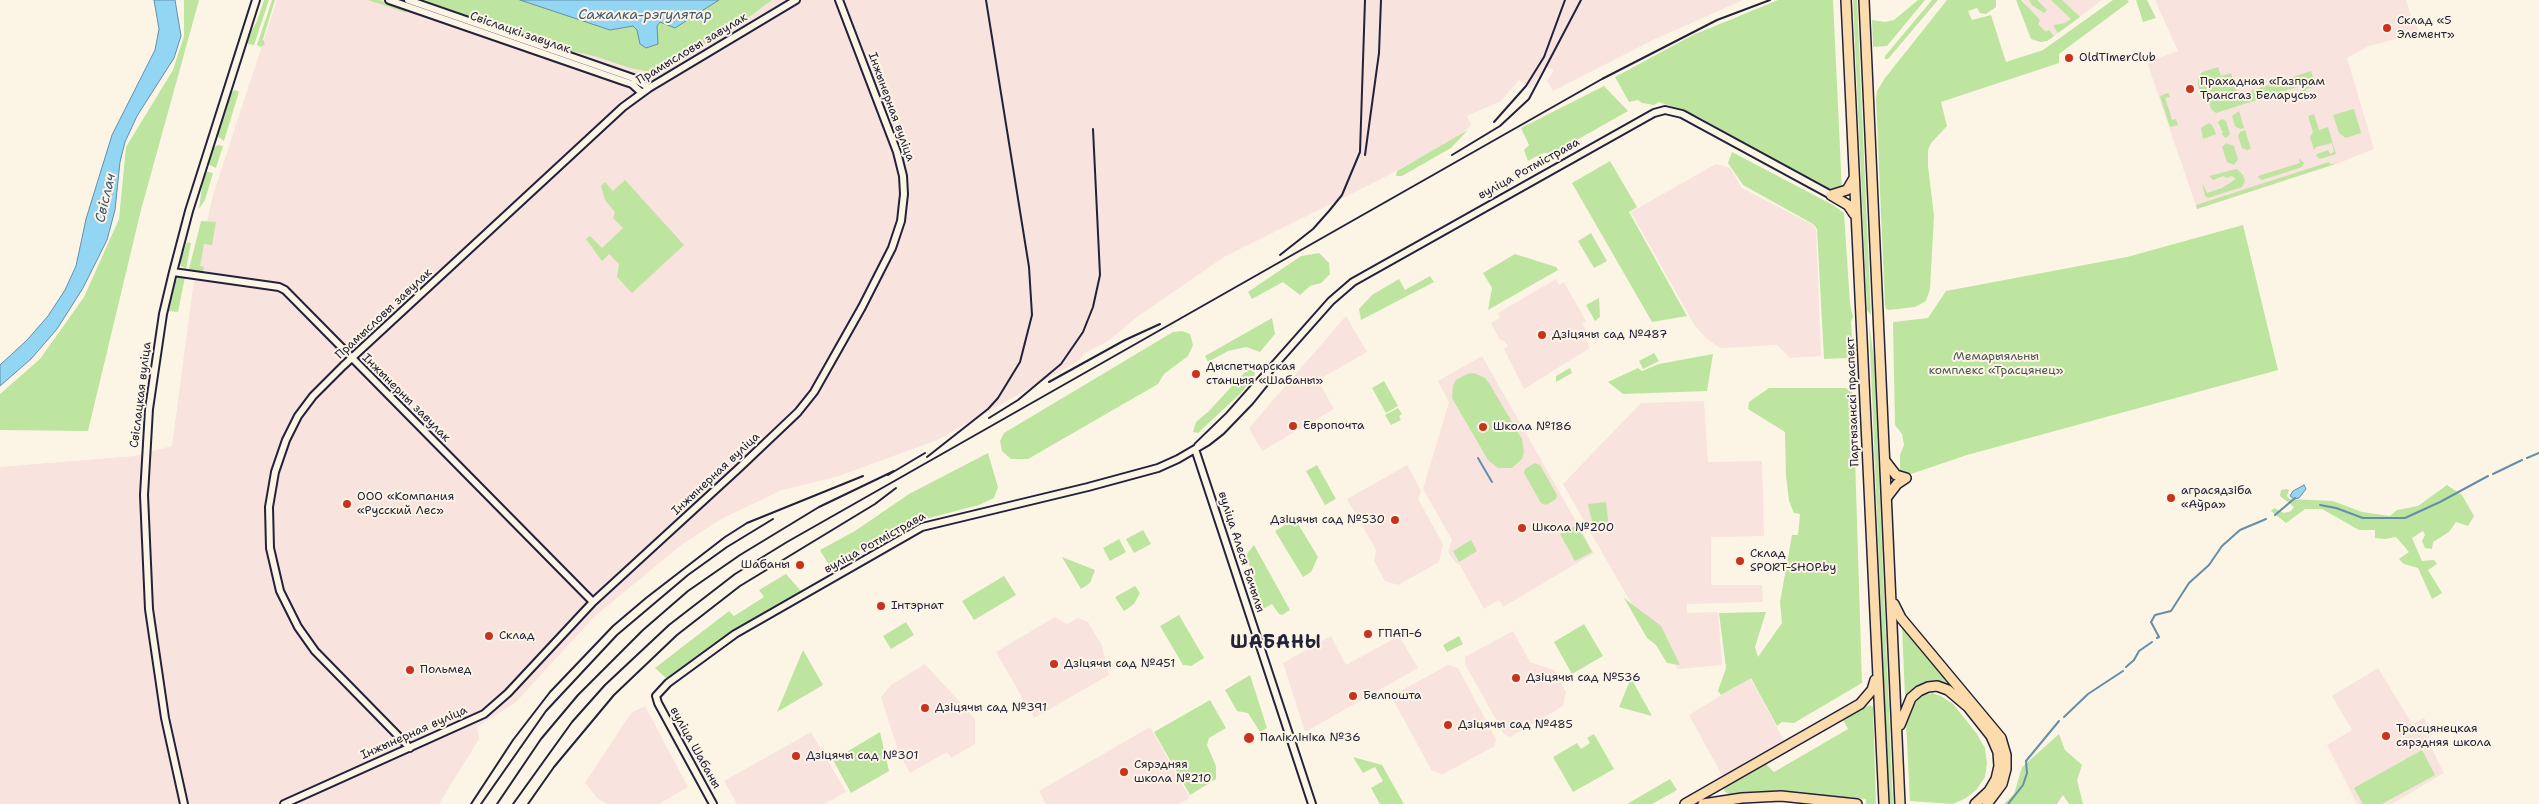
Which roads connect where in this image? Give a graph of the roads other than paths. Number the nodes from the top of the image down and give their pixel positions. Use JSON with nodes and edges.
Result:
{"nodes":[{"id":1,"x":256,"y":0,"type":"edge"},
{"id":2,"x":389,"y":0,"type":"edge"},
{"id":3,"x":408,"y":0,"type":"edge"},
{"id":4,"x":796,"y":0,"type":"edge"},
{"id":5,"x":839,"y":0,"type":"edge"},
{"id":6,"x":1846,"y":0,"type":"edge"},
{"id":7,"x":1864,"y":0,"type":"edge"},
{"id":8,"x":626,"y":82,"type":"junction"},
{"id":9,"x":649,"y":88,"type":"junction"},
{"id":10,"x":642,"y":93,"type":"junction"},
{"id":11,"x":631,"y":100,"type":"junction"},
{"id":12,"x":1854,"y":178,"type":"junction"},
{"id":13,"x":1831,"y":195,"type":"junction"},
{"id":14,"x":1856,"y":219,"type":"junction"},
{"id":15,"x":173,"y":272,"type":"junction"},
{"id":16,"x":1878,"y":317,"type":"junction"},
{"id":17,"x":1862,"y":318,"type":"junction"},
{"id":18,"x":351,"y":358,"type":"junction"},
{"id":19,"x":1196,"y":449,"type":"junction"},
{"id":20,"x":1886,"y":461,"type":"junction"},
{"id":21,"x":1887,"y":497,"type":"junction"},
{"id":22,"x":1892,"y":600,"type":"junction"},
{"id":23,"x":593,"y":602,"type":"junction"},
{"id":24,"x":1876,"y":673,"type":"junction"},
{"id":25,"x":658,"y":703,"type":"joint"},
{"id":26,"x":1898,"y":730,"type":"junction"},
{"id":27,"x":410,"y":748,"type":"junction"},
{"id":28,"x":1744,"y":803,"type":"edge"},
{"id":29,"x":184,"y":804,"type":"edge"},
{"id":30,"x":284,"y":804,"type":"edge"},
{"id":31,"x":713,"y":804,"type":"edge"},
{"id":32,"x":1312,"y":804,"type":"edge"},
{"id":33,"x":1686,"y":804,"type":"edge"},
{"id":34,"x":1703,"y":804,"type":"edge"},
{"id":35,"x":1726,"y":804,"type":"edge"},
{"id":36,"x":1801,"y":804,"type":"edge"},
{"id":37,"x":1857,"y":804,"type":"edge"},
{"id":38,"x":1884,"y":804,"type":"edge"},
{"id":39,"x":1900,"y":804,"type":"edge"},
{"id":40,"x":1976,"y":804,"type":"edge"},
{"id":41,"x":1987,"y":804,"type":"edge"}],
"edges":[{"from":1,"to":15,"type":"street","name":"Свіслацкая вуліца"},
{"from":2,"to":8,"type":"street","name":"Свіслацкі завулак"},
{"from":3,"to":9,"type":"street","name":"Свіслацкі завулак"},
{"from":4,"to":9,"type":"street","name":"Прамысловы завулак"},
{"from":5,"to":23,"type":"street","name":"Інжынерная вуліца"},
{"from":6,"to":12,"type":"highway","name":"Партызанскі праспект"},
{"from":7,"to":16,"type":"highway"},
{"from":8,"to":10,"type":"street","name":"Свіслацкі завулак"},
{"from":8,"to":11,"type":"street"},
{"from":9,"to":10,"type":"street","name":"Прамысловы завулак"},
{"from":10,"to":11,"type":"street","name":"Прамысловы завулак"},
{"from":11,"to":18,"type":"street","name":"Прамысловы завулак"},
{"from":12,"to":13,"type":"highway"},
{"from":12,"to":14,"type":"highway","name":"Партызанскі праспект"},
{"from":13,"to":14,"type":"highway"},
{"from":13,"to":19,"type":"street","name":"вуліца Ротмістрава"},
{"from":14,"to":17,"type":"highway","name":"Партызанскі праспект"},
{"from":15,"to":18,"type":"street","name":"Інжынерны завулак"},
{"from":15,"to":29,"type":"street","name":"Свіслацкая вуліца"},
{"from":16,"to":17,"type":"highway"},
{"from":16,"to":20,"type":"highway"},
{"from":17,"to":24,"type":"highway","name":"Партызанскі праспект"},
{"from":18,"to":23,"type":"street","name":"Інжынерны завулак"},
{"from":18,"to":27,"type":"street","name":"Прамысловы завулак"},
{"from":19,"to":25,"type":"street","name":"вуліца Ротмістрава"},
{"from":19,"to":32,"type":"street","name":"вуліца Алеся Бачылы"},
{"from":20,"to":21,"type":"highway"},
{"from":20,"to":21,"type":"highway"},
{"from":21,"to":22,"type":"highway"},
{"from":22,"to":26,"type":"highway"},
{"from":22,"to":41,"type":"highway"},
{"from":23,"to":27,"type":"street","name":"Інжынерная вуліца"},
{"from":24,"to":33,"type":"highway"},
{"from":24,"to":38,"type":"highway","name":"Партызанскі праспект"},
{"from":25,"to":31,"type":"street","name":"вуліца Шабаны"},
{"from":26,"to":39,"type":"highway"},
{"from":26,"to":40,"type":"highway"},
{"from":27,"to":30,"type":"street","name":"Інжынерная вуліца"},
{"from":28,"to":35,"type":"highway"},
{"from":28,"to":36,"type":"highway"},
{"from":34,"to":37,"type":"highway"}]}
